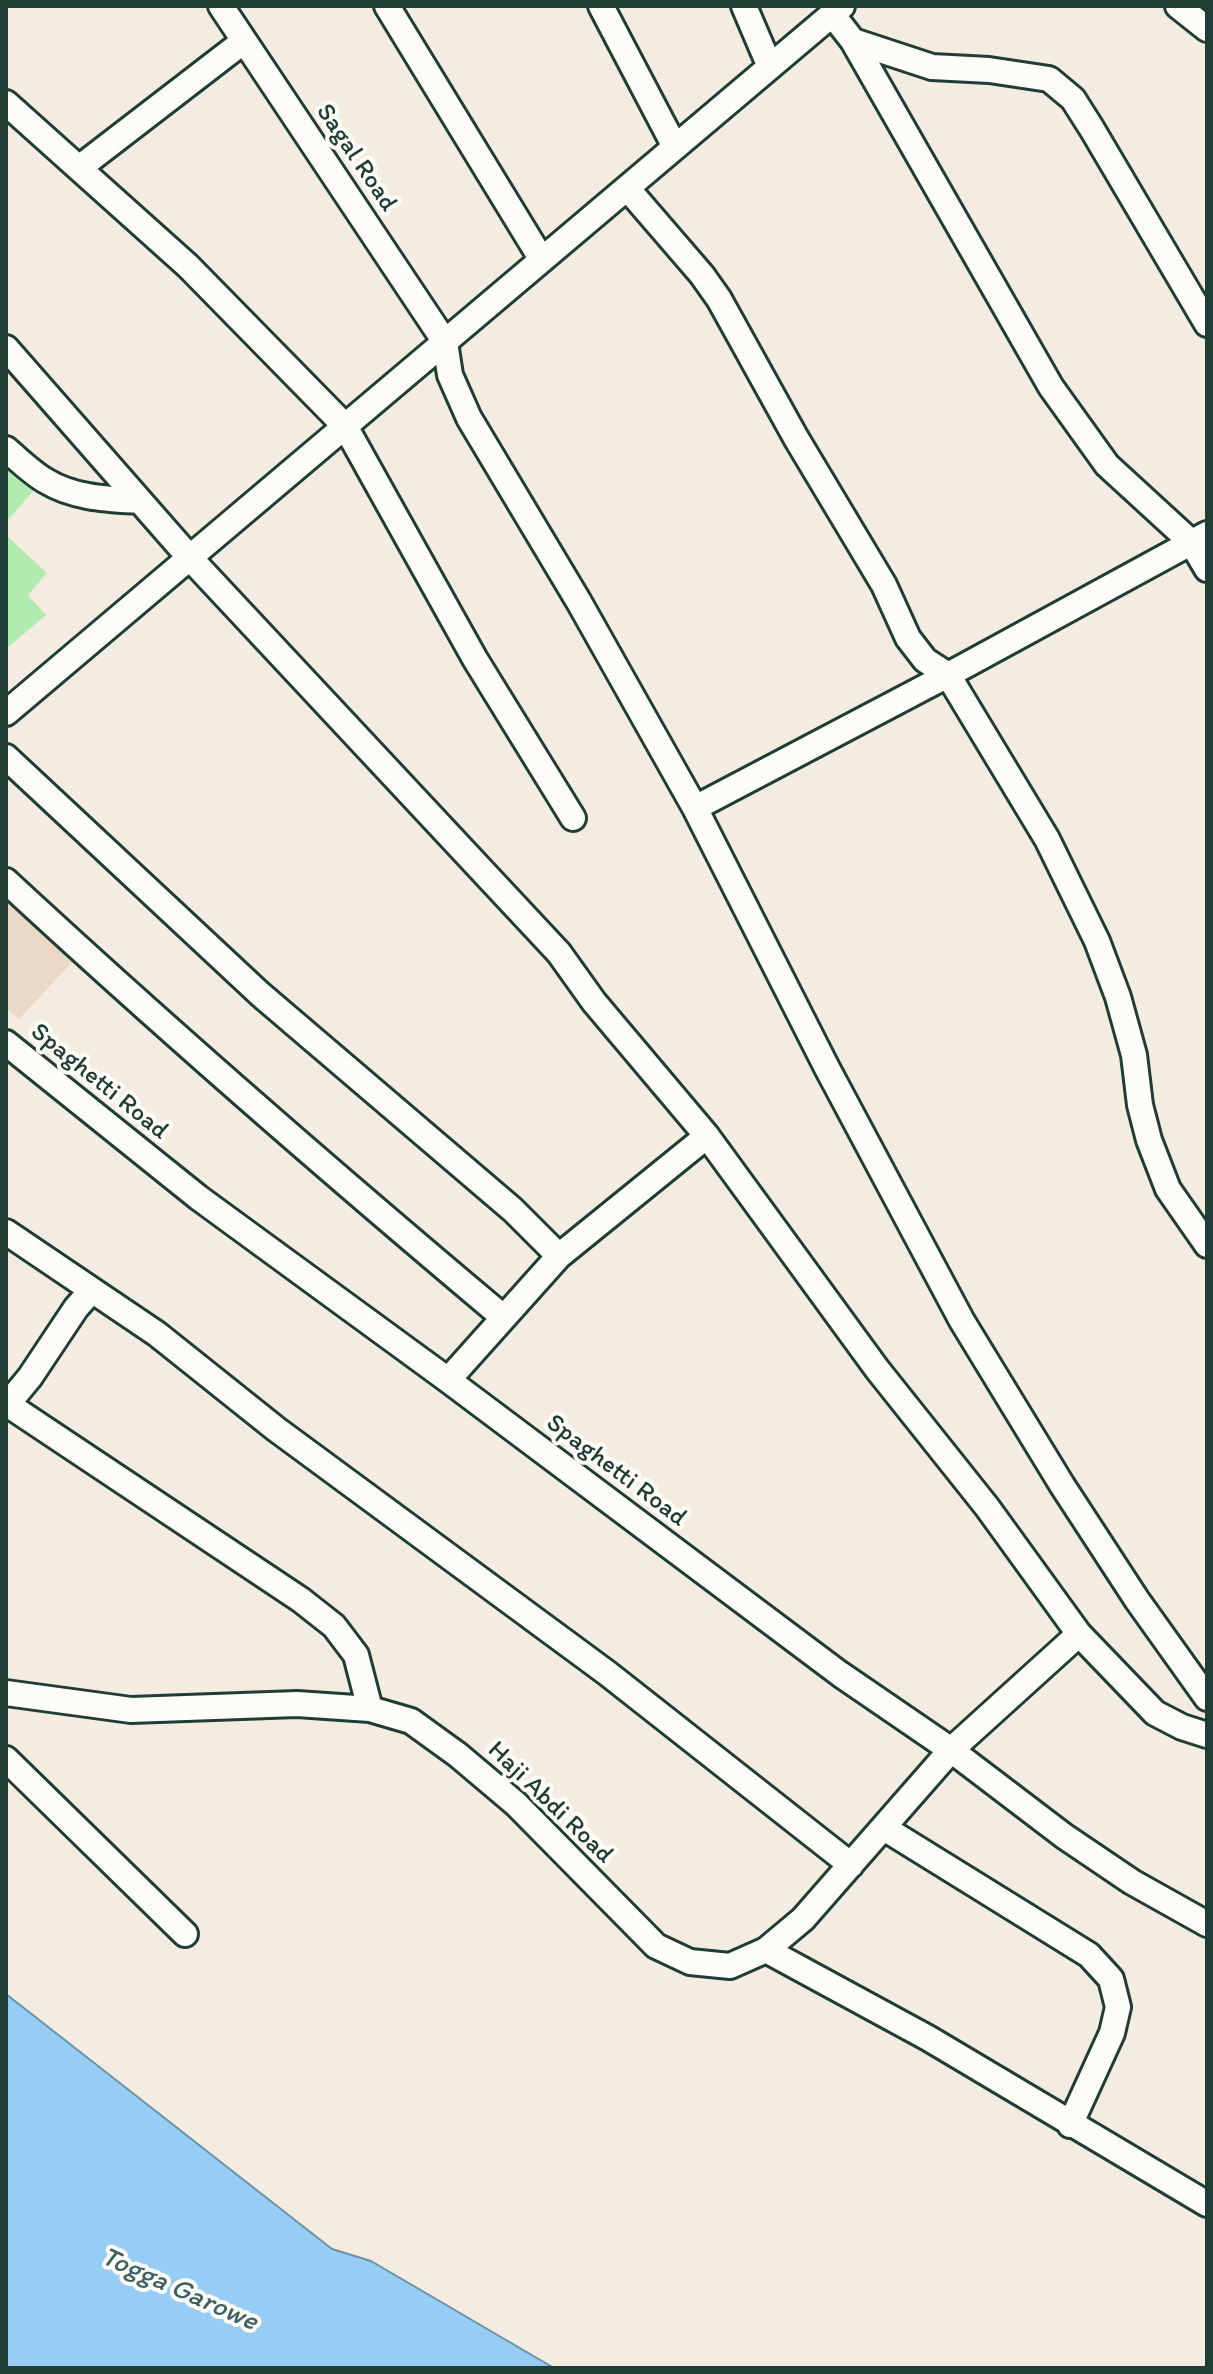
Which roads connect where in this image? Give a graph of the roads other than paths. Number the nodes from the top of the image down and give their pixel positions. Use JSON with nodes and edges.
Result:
{"nodes":[{"id":1,"x":221,"y":6,"type":"edge"},
{"id":2,"x":387,"y":6,"type":"edge"},
{"id":3,"x":601,"y":6,"type":"edge"},
{"id":4,"x":744,"y":6,"type":"edge"},
{"id":5,"x":1178,"y":6,"type":"edge"},
{"id":6,"x":837,"y":10,"type":"edge"},
{"id":7,"x":1207,"y":29,"type":"edge"},
{"id":8,"x":244,"y":41,"type":"junction"},
{"id":9,"x":853,"y":41,"type":"junction"},
{"id":10,"x":770,"y":67,"type":"junction"},
{"id":11,"x":6,"y":103,"type":"edge"},
{"id":12,"x":675,"y":147,"type":"junction"},
{"id":13,"x":79,"y":168,"type":"junction"},
{"id":14,"x":627,"y":188,"type":"junction"},
{"id":15,"x":542,"y":260,"type":"junction"},
{"id":16,"x":1207,"y":324,"type":"edge"},
{"id":17,"x":445,"y":342,"type":"junction"},
{"id":18,"x":6,"y":348,"type":"edge"},
{"id":19,"x":345,"y":426,"type":"junction"},
{"id":20,"x":6,"y":449,"type":"edge"},
{"id":21,"x":139,"y":501,"type":"junction"},
{"id":22,"x":1199,"y":538,"type":"edge"},
{"id":23,"x":190,"y":558,"type":"junction"},
{"id":24,"x":1207,"y":569,"type":"edge"},
{"id":25,"x":948,"y":675,"type":"junction"},
{"id":26,"x":6,"y":713,"type":"edge"},
{"id":27,"x":6,"y":757,"type":"edge"},
{"id":28,"x":695,"y":808,"type":"junction"},
{"id":29,"x":573,"y":818,"type":"dead end"},
{"id":30,"x":6,"y":881,"type":"edge"},
{"id":31,"x":6,"y":1043,"type":"edge"},
{"id":32,"x":707,"y":1136,"type":"junction"},
{"id":33,"x":6,"y":1232,"type":"edge"},
{"id":34,"x":1204,"y":1237,"type":"edge"},
{"id":35,"x":559,"y":1256,"type":"junction"},
{"id":36,"x":92,"y":1290,"type":"junction"},
{"id":37,"x":503,"y":1317,"type":"junction"},
{"id":38,"x":448,"y":1380,"type":"junction"},
{"id":39,"x":7,"y":1405,"type":"edge"},
{"id":40,"x":1079,"y":1634,"type":"junction"},
{"id":41,"x":6,"y":1693,"type":"edge"},
{"id":42,"x":1207,"y":1698,"type":"edge"},
{"id":43,"x":370,"y":1709,"type":"junction"},
{"id":44,"x":1207,"y":1735,"type":"edge"},
{"id":45,"x":951,"y":1750,"type":"junction"},
{"id":46,"x":6,"y":1759,"type":"edge"},
{"id":47,"x":884,"y":1828,"type":"junction"},
{"id":48,"x":851,"y":1865,"type":"junction"},
{"id":49,"x":1207,"y":1924,"type":"edge"},
{"id":50,"x":185,"y":1934,"type":"dead end"},
{"id":51,"x":766,"y":1950,"type":"junction"},
{"id":52,"x":1070,"y":2125,"type":"junction"},
{"id":53,"x":1207,"y":2204,"type":"edge"}],
"edges":[{"from":1,"to":8,"type":"street","name":"Sagal Road"},
{"from":2,"to":15,"type":"street"},
{"from":3,"to":12,"type":"street"},
{"from":4,"to":10,"type":"street"},
{"from":5,"to":7,"type":"street"},
{"from":6,"to":9,"type":"street"},
{"from":6,"to":10,"type":"street"},
{"from":8,"to":13,"type":"street"},
{"from":8,"to":17,"type":"street","name":"Sagal Road"},
{"from":9,"to":16,"type":"street"},
{"from":9,"to":22,"type":"street"},
{"from":10,"to":12,"type":"street"},
{"from":11,"to":13,"type":"street"},
{"from":12,"to":14,"type":"street"},
{"from":13,"to":19,"type":"street"},
{"from":14,"to":15,"type":"street"},
{"from":14,"to":25,"type":"street"},
{"from":15,"to":17,"type":"street"},
{"from":17,"to":19,"type":"street"},
{"from":17,"to":28,"type":"street"},
{"from":18,"to":21,"type":"street"},
{"from":19,"to":23,"type":"street"},
{"from":19,"to":29,"type":"street"},
{"from":20,"to":21,"type":"street"},
{"from":21,"to":23,"type":"street"},
{"from":22,"to":24,"type":"street"},
{"from":22,"to":25,"type":"street"},
{"from":23,"to":26,"type":"street"},
{"from":23,"to":32,"type":"street"},
{"from":25,"to":28,"type":"street"},
{"from":25,"to":34,"type":"street"},
{"from":27,"to":35,"type":"street"},
{"from":28,"to":42,"type":"street"},
{"from":30,"to":37,"type":"street"},
{"from":31,"to":38,"type":"street","name":"Spaghetti Road"},
{"from":32,"to":35,"type":"street"},
{"from":32,"to":40,"type":"street"},
{"from":33,"to":36,"type":"street"},
{"from":35,"to":37,"type":"street"},
{"from":36,"to":39,"type":"street"},
{"from":36,"to":48,"type":"street"},
{"from":37,"to":38,"type":"street"},
{"from":38,"to":45,"type":"street","name":"Spaghetti Road"},
{"from":39,"to":43,"type":"street"},
{"from":40,"to":44,"type":"street"},
{"from":40,"to":45,"type":"street","name":"Haji Abdi Road"},
{"from":41,"to":43,"type":"street","name":"Haji Abdi Road"},
{"from":43,"to":51,"type":"street","name":"Haji Abdi Road"},
{"from":45,"to":47,"type":"street","name":"Haji Abdi Road"},
{"from":45,"to":49,"type":"street","name":"Spaghetti Road"},
{"from":46,"to":50,"type":"street"},
{"from":47,"to":48,"type":"street","name":"Haji Abdi Road"},
{"from":47,"to":52,"type":"street"},
{"from":48,"to":51,"type":"street","name":"Haji Abdi Road"},
{"from":51,"to":52,"type":"street"},
{"from":52,"to":53,"type":"street"}]}
